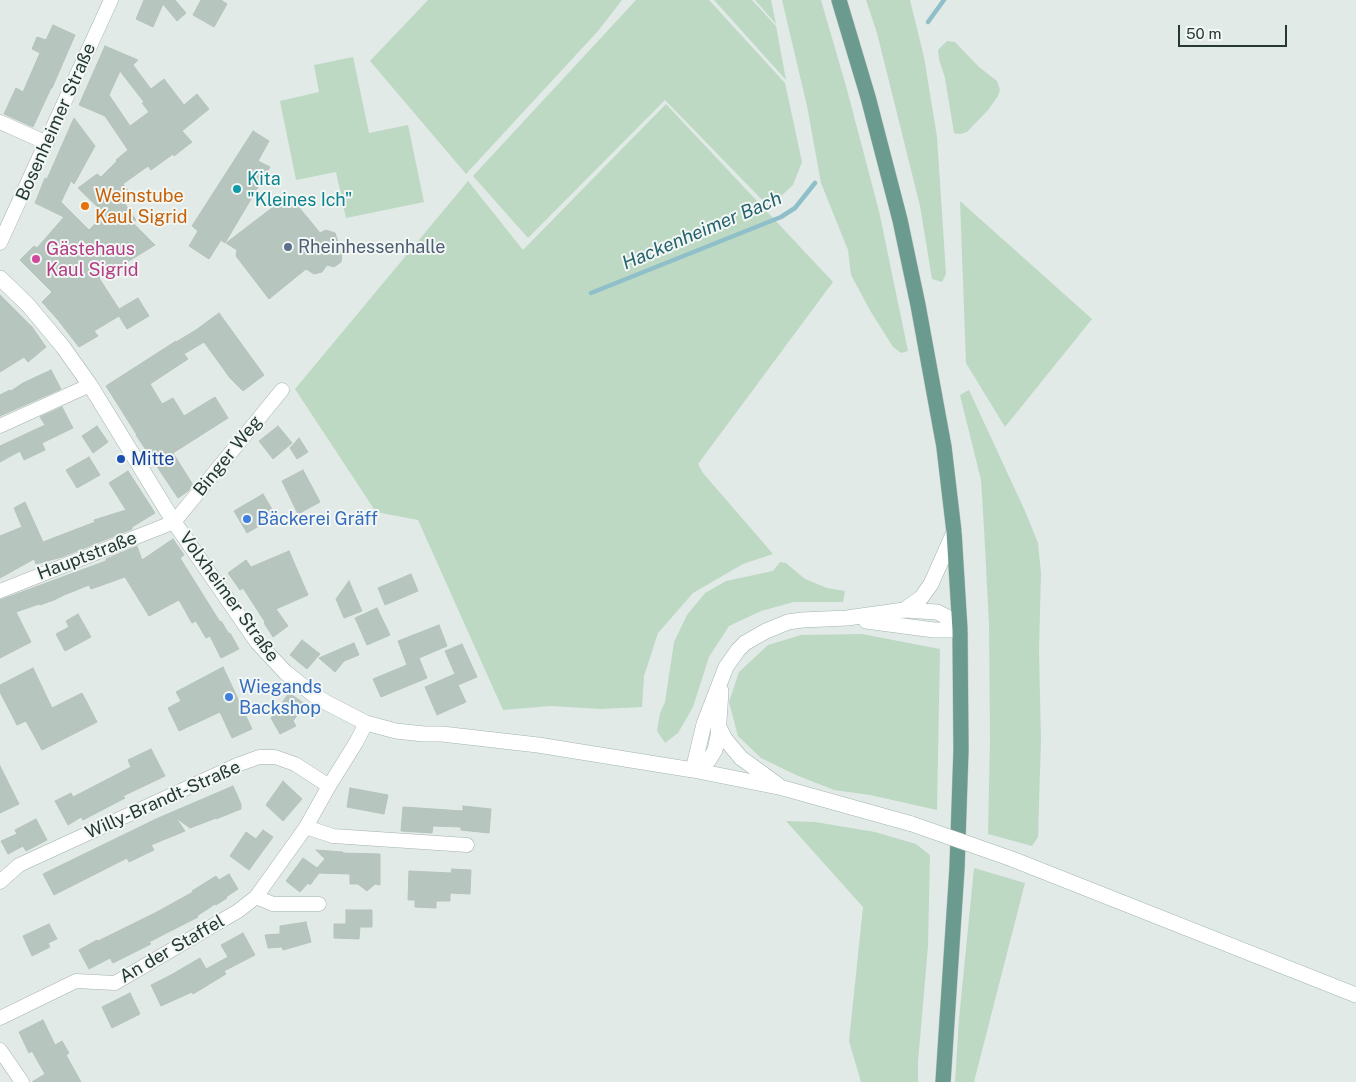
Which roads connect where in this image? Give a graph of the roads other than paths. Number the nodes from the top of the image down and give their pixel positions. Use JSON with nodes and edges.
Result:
{"nodes":[{"id":1,"x":111,"y":0,"type":"edge"},
{"id":2,"x":839,"y":0,"type":"edge"},
{"id":3,"x":0,"y":122,"type":"edge"},
{"id":4,"x":46,"y":142,"type":"junction"},
{"id":5,"x":0,"y":243,"type":"edge"},
{"id":6,"x":0,"y":278,"type":"edge"},
{"id":7,"x":90,"y":385,"type":"junction"},
{"id":8,"x":282,"y":390,"type":"dead end"},
{"id":9,"x":0,"y":426,"type":"edge"},
{"id":10,"x":174,"y":522,"type":"junction"},
{"id":11,"x":954,"y":532,"type":"junction"},
{"id":12,"x":0,"y":591,"type":"edge"},
{"id":13,"x":904,"y":610,"type":"junction"},
{"id":14,"x":848,"y":618,"type":"junction"},
{"id":15,"x":960,"y":630,"type":"junction"},
{"id":16,"x":722,"y":676,"type":"junction"},
{"id":17,"x":366,"y":723,"type":"junction"},
{"id":18,"x":719,"y":727,"type":"junction"},
{"id":19,"x":693,"y":770,"type":"junction"},
{"id":20,"x":329,"y":786,"type":"junction"},
{"id":21,"x":782,"y":788,"type":"junction"},
{"id":22,"x":306,"y":827,"type":"junction"},
{"id":23,"x":467,"y":845,"type":"dead end"},
{"id":24,"x":0,"y":882,"type":"edge"},
{"id":25,"x":256,"y":897,"type":"junction"},
{"id":26,"x":318,"y":904,"type":"dead end"},
{"id":27,"x":1356,"y":995,"type":"edge"},
{"id":28,"x":0,"y":1018,"type":"edge"},
{"id":29,"x":1,"y":1054,"type":"edge"},
{"id":30,"x":22,"y":1082,"type":"edge"},
{"id":31,"x":943,"y":1082,"type":"edge"}],
"edges":[{"from":1,"to":4,"type":"street","name":"Bosenheimer Straße"},
{"from":2,"to":11,"type":"main road"},
{"from":3,"to":4,"type":"street"},
{"from":4,"to":5,"type":"street","name":"Bosenheimer Straße"},
{"from":6,"to":7,"type":"main road","name":"Volxheimer Straße"},
{"from":7,"to":9,"type":"street"},
{"from":7,"to":10,"type":"main road","name":"Volxheimer Straße"},
{"from":8,"to":10,"type":"street","name":"Binger Weg"},
{"from":10,"to":12,"type":"street","name":"Hauptstraße"},
{"from":10,"to":17,"type":"main road","name":"Volxheimer Straße"},
{"from":11,"to":13,"type":"main road"},
{"from":11,"to":15,"type":"main road"},
{"from":13,"to":14,"type":"main road"},
{"from":13,"to":15,"type":"main road"},
{"from":14,"to":15,"type":"main road"},
{"from":14,"to":16,"type":"main road"},
{"from":15,"to":31,"type":"main road"},
{"from":16,"to":18,"type":"main road"},
{"from":16,"to":19,"type":"main road"},
{"from":17,"to":19,"type":"main road","name":"Volxheimer Straße"},
{"from":17,"to":20,"type":"street","name":"An der Staffel"},
{"from":18,"to":19,"type":"main road"},
{"from":18,"to":21,"type":"main road"},
{"from":19,"to":21,"type":"main road","name":"Volxheimer Straße"},
{"from":20,"to":22,"type":"street","name":"An der Staffel"},
{"from":20,"to":24,"type":"street","name":"Willy-Brandt-Straße"},
{"from":21,"to":27,"type":"main road","name":"Volxheimer Straße","bridge":true},
{"from":22,"to":23,"type":"street"},
{"from":22,"to":25,"type":"street","name":"An der Staffel"},
{"from":25,"to":26,"type":"street"},
{"from":25,"to":28,"type":"street","name":"An der Staffel"},
{"from":29,"to":30,"type":"street"}]}
